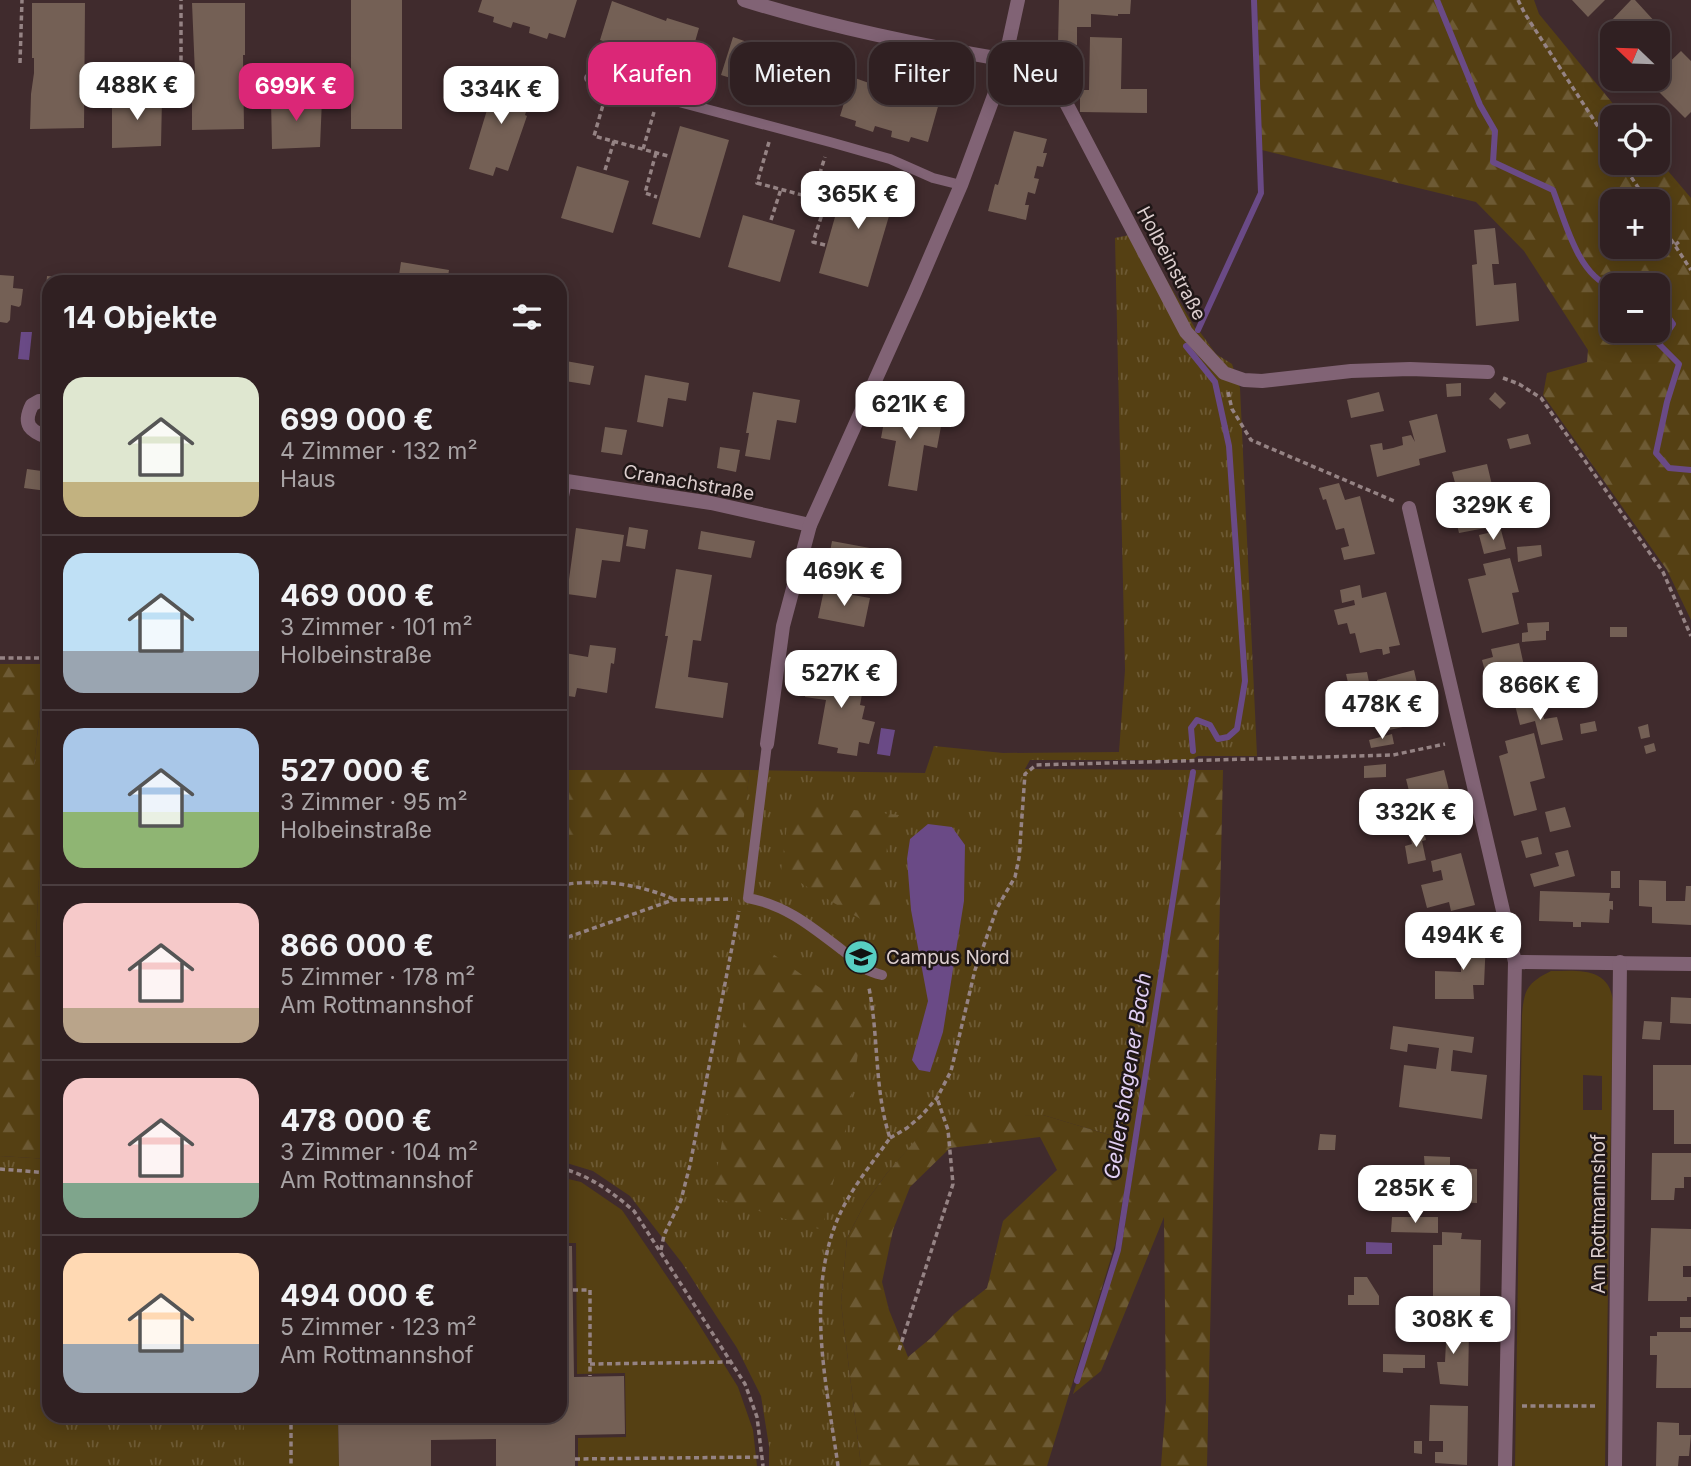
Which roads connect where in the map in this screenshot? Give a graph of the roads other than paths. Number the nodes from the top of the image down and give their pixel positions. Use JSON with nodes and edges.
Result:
{"nodes":[{"id":1,"x":744,"y":0,"type":"edge"},
{"id":2,"x":1018,"y":0,"type":"edge"},
{"id":3,"x":779,"y":5,"type":"edge"},
{"id":4,"x":1010,"y":42,"type":"edge"},
{"id":5,"x":988,"y":57,"type":"edge"},
{"id":6,"x":689,"y":105,"type":"edge"},
{"id":7,"x":991,"y":105,"type":"edge"},
{"id":8,"x":1067,"y":105,"type":"edge"},
{"id":9,"x":961,"y":186,"type":"junction"},
{"id":10,"x":1488,"y":373,"type":"road end"},
{"id":11,"x":42,"y":401,"type":"edge"},
{"id":12,"x":42,"y":436,"type":"edge"},
{"id":13,"x":567,"y":482,"type":"edge"},
{"id":14,"x":1409,"y":508,"type":"road end"},
{"id":15,"x":810,"y":525,"type":"junction"},
{"id":16,"x":767,"y":744,"type":"joint"},
{"id":17,"x":1515,"y":962,"type":"junction"},
{"id":18,"x":1620,"y":962,"type":"junction"},
{"id":19,"x":1691,"y":964,"type":"edge"},
{"id":20,"x":882,"y":975,"type":"dead end"},
{"id":21,"x":1505,"y":1466,"type":"edge"},
{"id":22,"x":1615,"y":1466,"type":"edge"}],
"edges":[{"from":1,"to":3,"type":"street"},
{"from":2,"to":4,"type":"street"},
{"from":3,"to":5,"type":"street"},
{"from":6,"to":9,"type":"lane"},
{"from":7,"to":9,"type":"street"},
{"from":8,"to":10,"type":"street","name":"Holbeinstraße"},
{"from":9,"to":15,"type":"street"},
{"from":11,"to":12,"type":"street"},
{"from":13,"to":15,"type":"street","name":"Cranachstraße"},
{"from":14,"to":17,"type":"street"},
{"from":15,"to":16,"type":"street"},
{"from":16,"to":20,"type":"lane"},
{"from":17,"to":18,"type":"street"},
{"from":17,"to":21,"type":"street"},
{"from":18,"to":19,"type":"street"},
{"from":18,"to":22,"type":"street","name":"Am Rottmannshof"}]}
